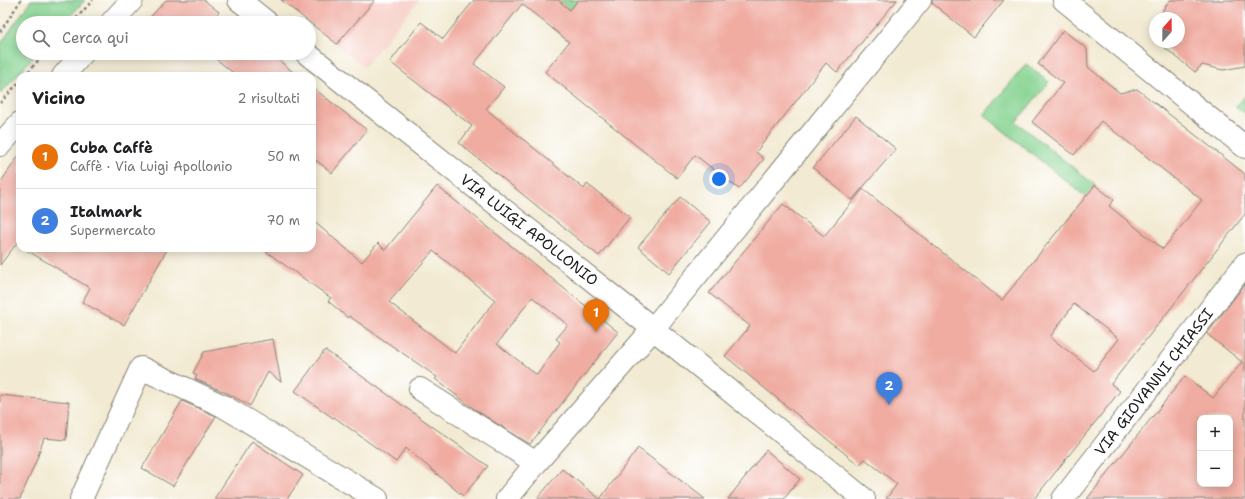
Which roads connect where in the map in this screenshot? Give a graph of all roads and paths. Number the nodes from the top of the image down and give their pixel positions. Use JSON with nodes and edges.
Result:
{"nodes":[{"id":1,"x":21,"y":0,"type":"edge"},
{"id":2,"x":93,"y":0,"type":"edge"},
{"id":3,"x":132,"y":0,"type":"edge"},
{"id":4,"x":239,"y":0,"type":"edge"},
{"id":5,"x":920,"y":0,"type":"edge"},
{"id":6,"x":1064,"y":0,"type":"edge"},
{"id":7,"x":78,"y":16,"type":"edge"},
{"id":8,"x":117,"y":16,"type":"edge"},
{"id":9,"x":259,"y":16,"type":"edge"},
{"id":10,"x":0,"y":32,"type":"edge"},
{"id":11,"x":39,"y":60,"type":"edge"},
{"id":12,"x":78,"y":60,"type":"edge"},
{"id":13,"x":315,"y":60,"type":"edge"},
{"id":14,"x":28,"y":72,"type":"edge"},
{"id":15,"x":67,"y":72,"type":"edge"},
{"id":16,"x":16,"y":85,"type":"edge"},
{"id":17,"x":0,"y":103,"type":"edge"},
{"id":18,"x":1245,"y":147,"type":"edge"},
{"id":19,"x":1245,"y":264,"type":"edge"},
{"id":20,"x":653,"y":329,"type":"junction"},
{"id":21,"x":420,"y":389,"type":"dead end"},
{"id":22,"x":536,"y":463,"type":"junction"},
{"id":23,"x":81,"y":499,"type":"edge"},
{"id":24,"x":377,"y":499,"type":"edge"},
{"id":25,"x":507,"y":499,"type":"edge"},
{"id":26,"x":864,"y":499,"type":"edge"},
{"id":27,"x":1063,"y":499,"type":"edge"}],
"edges":[{"from":1,"to":10,"type":"path"},
{"from":2,"to":7,"type":"path"},
{"from":3,"to":8,"type":"street"},
{"from":4,"to":9,"type":"street"},
{"from":5,"to":20,"type":"street"},
{"from":6,"to":18,"type":"street"},
{"from":11,"to":14,"type":"path"},
{"from":12,"to":15,"type":"street"},
{"from":13,"to":20,"type":"street","name":"VIA LUIGI APOLLONIO"},
{"from":16,"to":17,"type":"path"},
{"from":19,"to":27,"type":"street","name":"VIA GIOVANNI CHIASSI"},
{"from":20,"to":22,"type":"street"},
{"from":20,"to":26,"type":"street","name":"VIA LUIGI APOLLONIO"},
{"from":21,"to":22,"type":"street"},
{"from":22,"to":25,"type":"street"},
{"from":23,"to":24,"type":"street"}]}
